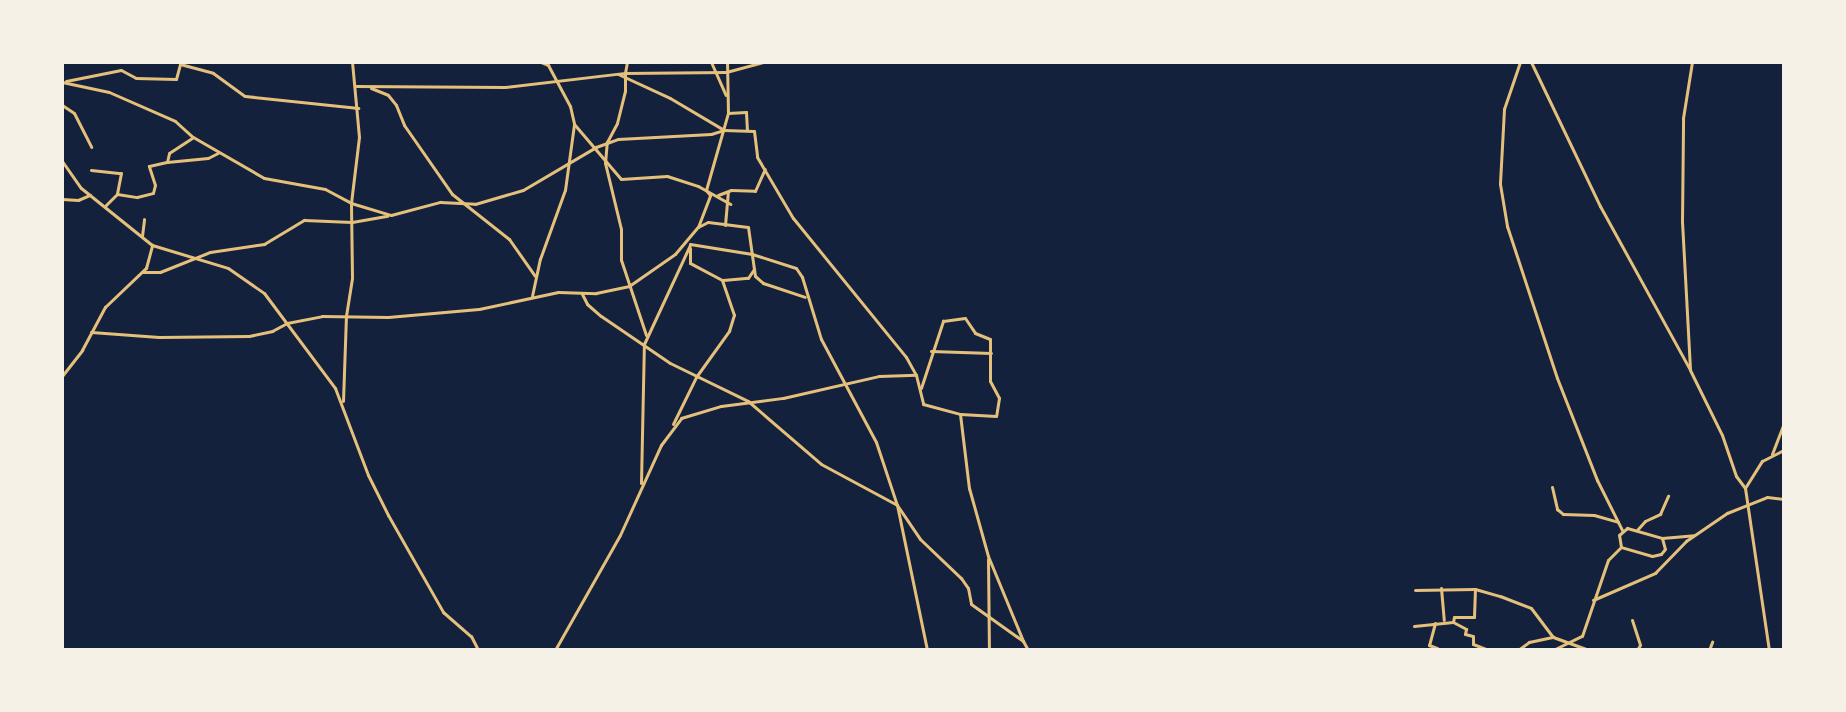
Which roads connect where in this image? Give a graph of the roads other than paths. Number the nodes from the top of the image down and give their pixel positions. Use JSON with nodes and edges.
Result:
{"nodes":[{"id":1,"x":352,"y":62,"type":"edge"},
{"id":2,"x":541,"y":62,"type":"edge"},
{"id":3,"x":627,"y":62,"type":"edge"},
{"id":4,"x":711,"y":62,"type":"edge"},
{"id":5,"x":727,"y":62,"type":"edge"},
{"id":6,"x":764,"y":62,"type":"edge"},
{"id":7,"x":1520,"y":62,"type":"edge"},
{"id":8,"x":1531,"y":62,"type":"edge"},
{"id":9,"x":1692,"y":62,"type":"edge"},
{"id":10,"x":726,"y":72,"type":"junction"},
{"id":11,"x":714,"y":73,"type":"junction"},
{"id":12,"x":625,"y":75,"type":"junction"},
{"id":13,"x":62,"y":82,"type":"edge"},
{"id":14,"x":555,"y":82,"type":"junction"},
{"id":15,"x":356,"y":86,"type":"junction"},
{"id":16,"x":367,"y":87,"type":"junction"},
{"id":17,"x":726,"y":96,"type":"junction"},
{"id":18,"x":62,"y":105,"type":"edge"},
{"id":19,"x":358,"y":108,"type":"junction"},
{"id":20,"x":728,"y":113,"type":"junction"},
{"id":21,"x":574,"y":124,"type":"junction"},
{"id":22,"x":724,"y":130,"type":"junction"},
{"id":23,"x":747,"y":130,"type":"junction"},
{"id":24,"x":193,"y":137,"type":"junction"},
{"id":25,"x":607,"y":142,"type":"junction"},
{"id":26,"x":91,"y":147,"type":"dead end"},
{"id":27,"x":596,"y":147,"type":"junction"},
{"id":28,"x":219,"y":152,"type":"junction"},
{"id":29,"x":62,"y":161,"type":"edge"},
{"id":30,"x":167,"y":162,"type":"junction"},
{"id":31,"x":605,"y":163,"type":"junction"},
{"id":32,"x":568,"y":164,"type":"junction"},
{"id":33,"x":765,"y":169,"type":"junction"},
{"id":34,"x":91,"y":170,"type":"dead end"},
{"id":35,"x":706,"y":190,"type":"junction"},
{"id":36,"x":728,"y":192,"type":"junction"},
{"id":37,"x":117,"y":194,"type":"junction"},
{"id":38,"x":90,"y":195,"type":"junction"},
{"id":39,"x":710,"y":195,"type":"junction"},
{"id":40,"x":716,"y":195,"type":"junction"},
{"id":41,"x":62,"y":199,"type":"edge"},
{"id":42,"x":460,"y":201,"type":"junction"},
{"id":43,"x":351,"y":203,"type":"junction"},
{"id":44,"x":730,"y":204,"type":"junction"},
{"id":45,"x":105,"y":206,"type":"junction"},
{"id":46,"x":391,"y":215,"type":"junction"},
{"id":47,"x":144,"y":219,"type":"dead end"},
{"id":48,"x":352,"y":222,"type":"junction"},
{"id":49,"x":725,"y":225,"type":"junction"},
{"id":50,"x":142,"y":236,"type":"junction"},
{"id":51,"x":692,"y":238,"type":"junction"},
{"id":52,"x":152,"y":245,"type":"junction"},
{"id":53,"x":690,"y":246,"type":"junction"},
{"id":54,"x":752,"y":254,"type":"junction"},
{"id":55,"x":199,"y":257,"type":"junction"},
{"id":56,"x":754,"y":269,"type":"junction"},
{"id":57,"x":143,"y":272,"type":"junction"},
{"id":58,"x":535,"y":276,"type":"junction"},
{"id":59,"x":722,"y":280,"type":"junction"},
{"id":60,"x":629,"y":286,"type":"junction"},
{"id":61,"x":582,"y":294,"type":"junction"},
{"id":62,"x":532,"y":296,"type":"junction"},
{"id":63,"x":805,"y":297,"type":"junction"},
{"id":64,"x":346,"y":316,"type":"junction"},
{"id":65,"x":287,"y":323,"type":"junction"},
{"id":66,"x":91,"y":332,"type":"junction"},
{"id":67,"x":646,"y":335,"type":"junction"},
{"id":68,"x":644,"y":344,"type":"junction"},
{"id":69,"x":930,"y":351,"type":"junction"},
{"id":70,"x":991,"y":353,"type":"junction"},
{"id":71,"x":1690,"y":370,"type":"junction"},
{"id":72,"x":916,"y":375,"type":"junction"},
{"id":73,"x":62,"y":376,"type":"edge"},
{"id":74,"x":696,"y":377,"type":"junction"},
{"id":75,"x":846,"y":384,"type":"junction"},
{"id":76,"x":920,"y":389,"type":"junction"},
{"id":77,"x":748,"y":401,"type":"junction"},
{"id":78,"x":343,"y":404,"type":"junction"},
{"id":79,"x":960,"y":414,"type":"junction"},
{"id":80,"x":1784,"y":423,"type":"edge"},
{"id":81,"x":671,"y":428,"type":"junction"},
{"id":82,"x":1784,"y":450,"type":"edge"},
{"id":83,"x":1772,"y":454,"type":"junction"},
{"id":84,"x":1552,"y":487,"type":"dead end"},
{"id":85,"x":1745,"y":488,"type":"junction"},
{"id":86,"x":640,"y":490,"type":"junction"},
{"id":87,"x":1668,"y":496,"type":"dead end"},
{"id":88,"x":1784,"y":499,"type":"edge"},
{"id":89,"x":897,"y":505,"type":"junction"},
{"id":90,"x":1750,"y":505,"type":"junction"},
{"id":91,"x":1618,"y":522,"type":"junction"},
{"id":92,"x":1622,"y":530,"type":"junction"},
{"id":93,"x":1637,"y":530,"type":"junction"},
{"id":94,"x":1697,"y":535,"type":"junction"},
{"id":95,"x":1662,"y":538,"type":"junction"},
{"id":96,"x":1621,"y":547,"type":"junction"},
{"id":97,"x":988,"y":556,"type":"junction"},
{"id":98,"x":1441,"y":588,"type":"junction"},
{"id":99,"x":1475,"y":589,"type":"junction"},
{"id":100,"x":1415,"y":590,"type":"dead end"},
{"id":101,"x":1593,"y":600,"type":"junction"},
{"id":102,"x":987,"y":616,"type":"junction"},
{"id":103,"x":1632,"y":620,"type":"dead end"},
{"id":104,"x":1444,"y":621,"type":"junction"},
{"id":105,"x":1453,"y":622,"type":"junction"},
{"id":106,"x":1435,"y":623,"type":"junction"},
{"id":107,"x":1414,"y":626,"type":"dead end"},
{"id":108,"x":1553,"y":637,"type":"junction"},
{"id":109,"x":1023,"y":641,"type":"junction"},
{"id":110,"x":1563,"y":642,"type":"junction"},
{"id":111,"x":1712,"y":642,"type":"dead end"},
{"id":112,"x":1437,"y":648,"type":"edge"},
{"id":113,"x":478,"y":650,"type":"edge"},
{"id":114,"x":555,"y":650,"type":"edge"},
{"id":115,"x":927,"y":650,"type":"edge"},
{"id":116,"x":989,"y":650,"type":"edge"},
{"id":117,"x":1028,"y":650,"type":"edge"},
{"id":118,"x":1489,"y":650,"type":"edge"},
{"id":119,"x":1518,"y":650,"type":"edge"},
{"id":120,"x":1553,"y":650,"type":"edge"},
{"id":121,"x":1589,"y":650,"type":"edge"},
{"id":122,"x":1637,"y":650,"type":"edge"},
{"id":123,"x":1709,"y":650,"type":"edge"},
{"id":124,"x":1769,"y":650,"type":"edge"}],
"edges":[{"from":1,"to":15,"type":"street"},
{"from":2,"to":14,"type":"street"},
{"from":3,"to":12,"type":"street"},
{"from":4,"to":11,"type":"street"},
{"from":5,"to":10,"type":"street"},
{"from":6,"to":10,"type":"street"},
{"from":7,"to":91,"type":"street"},
{"from":8,"to":71,"type":"street"},
{"from":9,"to":71,"type":"street"},
{"from":10,"to":11,"type":"street"},
{"from":10,"to":17,"type":"street"},
{"from":11,"to":12,"type":"street"},
{"from":11,"to":17,"type":"street"},
{"from":12,"to":14,"type":"street"},
{"from":12,"to":22,"type":"street"},
{"from":12,"to":25,"type":"street"},
{"from":13,"to":19,"type":"street"},
{"from":13,"to":24,"type":"street"},
{"from":14,"to":16,"type":"street"},
{"from":14,"to":21,"type":"street"},
{"from":15,"to":16,"type":"street"},
{"from":15,"to":19,"type":"street"},
{"from":16,"to":42,"type":"street"},
{"from":17,"to":20,"type":"street"},
{"from":18,"to":26,"type":"street"},
{"from":19,"to":43,"type":"street"},
{"from":20,"to":22,"type":"street"},
{"from":20,"to":23,"type":"street"},
{"from":21,"to":27,"type":"street"},
{"from":21,"to":32,"type":"street"},
{"from":22,"to":23,"type":"street"},
{"from":22,"to":25,"type":"street"},
{"from":22,"to":35,"type":"street"},
{"from":23,"to":33,"type":"street"},
{"from":24,"to":28,"type":"street"},
{"from":24,"to":30,"type":"street"},
{"from":25,"to":27,"type":"street"},
{"from":25,"to":31,"type":"street"},
{"from":27,"to":31,"type":"street"},
{"from":27,"to":32,"type":"street"},
{"from":28,"to":30,"type":"street"},
{"from":28,"to":43,"type":"street"},
{"from":29,"to":38,"type":"street"},
{"from":30,"to":37,"type":"street"},
{"from":31,"to":35,"type":"street"},
{"from":31,"to":60,"type":"street"},
{"from":32,"to":42,"type":"street"},
{"from":32,"to":58,"type":"street"},
{"from":33,"to":36,"type":"street"},
{"from":33,"to":72,"type":"street"},
{"from":34,"to":37,"type":"street"},
{"from":35,"to":39,"type":"street"},
{"from":35,"to":40,"type":"street"},
{"from":36,"to":40,"type":"street"},
{"from":36,"to":44,"type":"street"},
{"from":37,"to":45,"type":"street"},
{"from":38,"to":41,"type":"street"},
{"from":38,"to":45,"type":"street"},
{"from":39,"to":40,"type":"street"},
{"from":39,"to":51,"type":"street"},
{"from":40,"to":44,"type":"street"},
{"from":42,"to":46,"type":"street"},
{"from":42,"to":58,"type":"street"},
{"from":43,"to":46,"type":"street"},
{"from":43,"to":48,"type":"street"},
{"from":44,"to":49,"type":"street"},
{"from":45,"to":50,"type":"street"},
{"from":46,"to":48,"type":"street"},
{"from":47,"to":50,"type":"street"},
{"from":48,"to":55,"type":"street"},
{"from":48,"to":64,"type":"street"},
{"from":49,"to":51,"type":"street"},
{"from":49,"to":54,"type":"street"},
{"from":50,"to":52,"type":"street"},
{"from":51,"to":53,"type":"street"},
{"from":51,"to":60,"type":"street"},
{"from":52,"to":55,"type":"street"},
{"from":52,"to":57,"type":"street"},
{"from":53,"to":54,"type":"street"},
{"from":53,"to":59,"type":"street"},
{"from":53,"to":67,"type":"street"},
{"from":54,"to":56,"type":"street"},
{"from":54,"to":63,"type":"street"},
{"from":55,"to":57,"type":"street"},
{"from":55,"to":65,"type":"street"},
{"from":56,"to":59,"type":"street"},
{"from":56,"to":63,"type":"street"},
{"from":57,"to":66,"type":"street"},
{"from":58,"to":62,"type":"street"},
{"from":59,"to":74,"type":"street"},
{"from":60,"to":61,"type":"street"},
{"from":60,"to":67,"type":"street"},
{"from":61,"to":62,"type":"street"},
{"from":61,"to":68,"type":"street"},
{"from":62,"to":64,"type":"street"},
{"from":63,"to":75,"type":"street"},
{"from":64,"to":65,"type":"street"},
{"from":64,"to":78,"type":"street"},
{"from":65,"to":66,"type":"street"},
{"from":65,"to":78,"type":"street"},
{"from":66,"to":73,"type":"street"},
{"from":67,"to":68,"type":"street"},
{"from":68,"to":74,"type":"street"},
{"from":68,"to":86,"type":"street"},
{"from":69,"to":70,"type":"street"},
{"from":69,"to":70,"type":"street"},
{"from":69,"to":76,"type":"street"},
{"from":70,"to":79,"type":"street"},
{"from":71,"to":85,"type":"street"},
{"from":72,"to":75,"type":"street"},
{"from":72,"to":76,"type":"street"},
{"from":74,"to":77,"type":"street"},
{"from":74,"to":81,"type":"street"},
{"from":75,"to":77,"type":"street"},
{"from":75,"to":89,"type":"street"},
{"from":76,"to":79,"type":"street"},
{"from":77,"to":81,"type":"street"},
{"from":77,"to":89,"type":"street"},
{"from":78,"to":113,"type":"street"},
{"from":79,"to":97,"type":"street"},
{"from":80,"to":83,"type":"street"},
{"from":81,"to":86,"type":"street"},
{"from":82,"to":83,"type":"street"},
{"from":83,"to":85,"type":"street"},
{"from":84,"to":91,"type":"street"},
{"from":85,"to":90,"type":"street"},
{"from":86,"to":114,"type":"street"},
{"from":87,"to":93,"type":"street"},
{"from":88,"to":90,"type":"street"},
{"from":89,"to":102,"type":"street"},
{"from":89,"to":115,"type":"street"},
{"from":90,"to":94,"type":"street"},
{"from":90,"to":124,"type":"street"},
{"from":91,"to":92,"type":"street"},
{"from":92,"to":93,"type":"street"},
{"from":92,"to":96,"type":"street"},
{"from":93,"to":95,"type":"street"},
{"from":94,"to":95,"type":"street"},
{"from":94,"to":101,"type":"street"},
{"from":95,"to":96,"type":"street"},
{"from":96,"to":101,"type":"street"},
{"from":97,"to":102,"type":"street"},
{"from":97,"to":109,"type":"street"},
{"from":98,"to":99,"type":"street"},
{"from":98,"to":100,"type":"street"},
{"from":98,"to":104,"type":"street"},
{"from":99,"to":105,"type":"street"},
{"from":99,"to":108,"type":"street"},
{"from":101,"to":110,"type":"street"},
{"from":102,"to":109,"type":"street"},
{"from":102,"to":116,"type":"street"},
{"from":103,"to":122,"type":"street"},
{"from":104,"to":105,"type":"street"},
{"from":104,"to":106,"type":"street"},
{"from":105,"to":118,"type":"street"},
{"from":106,"to":107,"type":"street"},
{"from":106,"to":112,"type":"street"},
{"from":108,"to":110,"type":"street"},
{"from":108,"to":119,"type":"street"},
{"from":109,"to":117,"type":"street"},
{"from":110,"to":120,"type":"street"},
{"from":110,"to":121,"type":"street"},
{"from":111,"to":123,"type":"street"}]}
